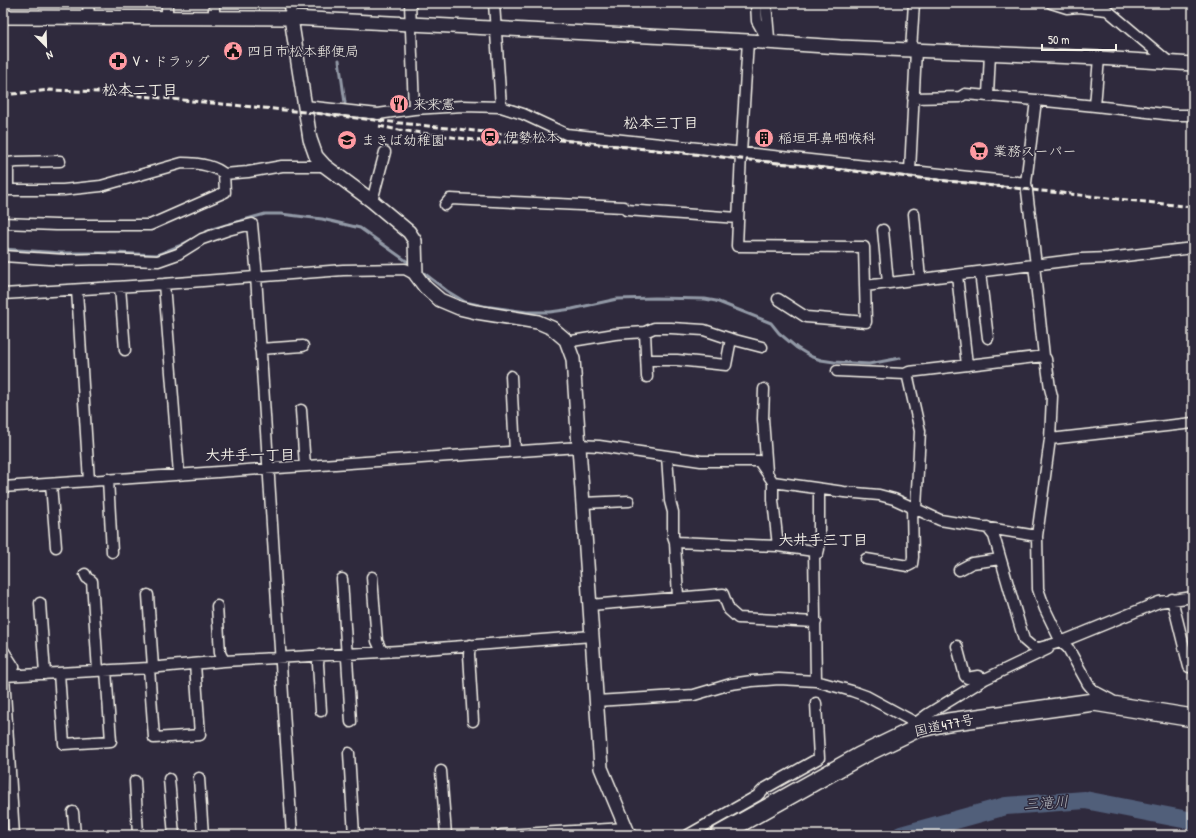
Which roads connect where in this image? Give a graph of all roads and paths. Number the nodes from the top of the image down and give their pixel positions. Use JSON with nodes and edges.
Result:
{"nodes":[{"id":1,"x":88,"y":3,"type":"edge"},
{"id":2,"x":167,"y":3,"type":"edge"},
{"id":3,"x":214,"y":3,"type":"edge"},
{"id":4,"x":290,"y":3,"type":"edge"},
{"id":5,"x":410,"y":3,"type":"edge"},
{"id":6,"x":494,"y":3,"type":"edge"},
{"id":7,"x":756,"y":3,"type":"edge"},
{"id":8,"x":766,"y":3,"type":"edge"},
{"id":9,"x":914,"y":3,"type":"edge"},
{"id":10,"x":1051,"y":3,"type":"edge"},
{"id":11,"x":3,"y":18,"type":"edge"},
{"id":12,"x":88,"y":18,"type":"junction"},
{"id":13,"x":167,"y":18,"type":"junction"},
{"id":14,"x":214,"y":18,"type":"junction"},
{"id":15,"x":291,"y":18,"type":"junction"},
{"id":16,"x":411,"y":24,"type":"junction"},
{"id":17,"x":496,"y":29,"type":"junction"},
{"id":18,"x":748,"y":41,"type":"junction"},
{"id":19,"x":770,"y":42,"type":"junction"},
{"id":20,"x":914,"y":50,"type":"junction"},
{"id":21,"x":990,"y":53,"type":"junction"},
{"id":22,"x":1099,"y":58,"type":"junction"},
{"id":23,"x":1170,"y":63,"type":"junction"},
{"id":24,"x":1193,"y":64,"type":"edge"},
{"id":25,"x":988,"y":95,"type":"junction"},
{"id":26,"x":913,"y":98,"type":"junction"},
{"id":27,"x":1036,"y":100,"type":"junction"},
{"id":28,"x":305,"y":106,"type":"junction"},
{"id":29,"x":1095,"y":106,"type":"junction"},
{"id":30,"x":502,"y":107,"type":"junction"},
{"id":31,"x":414,"y":109,"type":"junction"},
{"id":32,"x":1193,"y":115,"type":"edge"},
{"id":33,"x":385,"y":152,"type":"dead end"},
{"id":34,"x":741,"y":153,"type":"junction"},
{"id":35,"x":60,"y":161,"type":"dead end"},
{"id":36,"x":6,"y":163,"type":"edge"},
{"id":37,"x":325,"y":166,"type":"junction"},
{"id":38,"x":910,"y":171,"type":"junction"},
{"id":39,"x":224,"y":174,"type":"junction"},
{"id":40,"x":1026,"y":183,"type":"junction"},
{"id":41,"x":5,"y":191,"type":"edge"},
{"id":42,"x":372,"y":201,"type":"junction"},
{"id":43,"x":445,"y":205,"type":"dead end"},
{"id":44,"x":914,"y":214,"type":"dead end"},
{"id":45,"x":738,"y":218,"type":"junction"},
{"id":46,"x":3,"y":222,"type":"edge"},
{"id":47,"x":883,"y":230,"type":"dead end"},
{"id":48,"x":1193,"y":248,"type":"edge"},
{"id":49,"x":3,"y":256,"type":"edge"},
{"id":50,"x":1035,"y":265,"type":"junction"},
{"id":51,"x":416,"y":270,"type":"junction"},
{"id":52,"x":980,"y":272,"type":"junction"},
{"id":53,"x":957,"y":275,"type":"junction"},
{"id":54,"x":256,"y":276,"type":"junction"},
{"id":55,"x":920,"y":279,"type":"junction"},
{"id":56,"x":888,"y":283,"type":"junction"},
{"id":57,"x":164,"y":284,"type":"junction"},
{"id":58,"x":865,"y":286,"type":"junction"},
{"id":59,"x":120,"y":287,"type":"junction"},
{"id":60,"x":76,"y":290,"type":"junction"},
{"id":61,"x":3,"y":294,"type":"edge"},
{"id":62,"x":778,"y":299,"type":"dead end"},
{"id":63,"x":645,"y":332,"type":"junction"},
{"id":64,"x":988,"y":338,"type":"dead end"},
{"id":65,"x":731,"y":339,"type":"junction"},
{"id":66,"x":566,"y":342,"type":"junction"},
{"id":67,"x":303,"y":346,"type":"dead end"},
{"id":68,"x":762,"y":347,"type":"dead end"},
{"id":69,"x":260,"y":349,"type":"junction"},
{"id":70,"x":125,"y":350,"type":"dead end"},
{"id":71,"x":1044,"y":356,"type":"junction"},
{"id":72,"x":647,"y":360,"type":"junction"},
{"id":73,"x":967,"y":365,"type":"junction"},
{"id":74,"x":837,"y":371,"type":"dead end"},
{"id":75,"x":907,"y":373,"type":"junction"},
{"id":76,"x":511,"y":376,"type":"dead end"},
{"id":77,"x":647,"y":377,"type":"dead end"},
{"id":78,"x":764,"y":389,"type":"dead end"},
{"id":79,"x":301,"y":410,"type":"dead end"},
{"id":80,"x":1193,"y":423,"type":"edge"},
{"id":81,"x":1050,"y":439,"type":"junction"},
{"id":82,"x":579,"y":446,"type":"junction"},
{"id":83,"x":515,"y":451,"type":"junction"},
{"id":84,"x":667,"y":456,"type":"junction"},
{"id":85,"x":305,"y":466,"type":"junction"},
{"id":86,"x":268,"y":469,"type":"junction"},
{"id":87,"x":179,"y":474,"type":"junction"},
{"id":88,"x":770,"y":478,"type":"junction"},
{"id":89,"x":108,"y":480,"type":"junction"},
{"id":90,"x":89,"y":481,"type":"junction"},
{"id":91,"x":51,"y":484,"type":"junction"},
{"id":92,"x":3,"y":487,"type":"edge"},
{"id":93,"x":819,"y":489,"type":"junction"},
{"id":94,"x":629,"y":501,"type":"dead end"},
{"id":95,"x":583,"y":503,"type":"junction"},
{"id":96,"x":914,"y":509,"type":"junction"},
{"id":97,"x":987,"y":527,"type":"junction"},
{"id":98,"x":1037,"y":536,"type":"junction"},
{"id":99,"x":675,"y":542,"type":"junction"},
{"id":100,"x":778,"y":546,"type":"junction"},
{"id":101,"x":56,"y":547,"type":"dead end"},
{"id":102,"x":814,"y":551,"type":"junction"},
{"id":103,"x":112,"y":552,"type":"dead end"},
{"id":104,"x":866,"y":559,"type":"dead end"},
{"id":105,"x":1000,"y":559,"type":"junction"},
{"id":106,"x":959,"y":570,"type":"dead end"},
{"id":107,"x":85,"y":574,"type":"dead end"},
{"id":108,"x":372,"y":577,"type":"dead end"},
{"id":109,"x":342,"y":579,"type":"dead end"},
{"id":110,"x":148,"y":596,"type":"dead end"},
{"id":111,"x":678,"y":597,"type":"junction"},
{"id":112,"x":1193,"y":597,"type":"edge"},
{"id":113,"x":1172,"y":599,"type":"junction"},
{"id":114,"x":40,"y":603,"type":"dead end"},
{"id":115,"x":590,"y":605,"type":"junction"},
{"id":116,"x":217,"y":606,"type":"dead end"},
{"id":117,"x":816,"y":622,"type":"junction"},
{"id":118,"x":592,"y":636,"type":"junction"},
{"id":119,"x":1061,"y":642,"type":"junction"},
{"id":120,"x":470,"y":645,"type":"junction"},
{"id":121,"x":957,"y":646,"type":"dead end"},
{"id":122,"x":3,"y":650,"type":"edge"},
{"id":123,"x":382,"y":652,"type":"junction"},
{"id":124,"x":347,"y":653,"type":"junction"},
{"id":125,"x":319,"y":655,"type":"junction"},
{"id":126,"x":282,"y":657,"type":"junction"},
{"id":127,"x":224,"y":661,"type":"junction"},
{"id":128,"x":195,"y":664,"type":"junction"},
{"id":129,"x":1189,"y":667,"type":"dead end"},
{"id":130,"x":151,"y":668,"type":"junction"},
{"id":131,"x":102,"y":671,"type":"junction"},
{"id":132,"x":59,"y":673,"type":"junction"},
{"id":133,"x":46,"y":674,"type":"junction"},
{"id":134,"x":3,"y":677,"type":"edge"},
{"id":135,"x":985,"y":679,"type":"junction"},
{"id":136,"x":816,"y":681,"type":"junction"},
{"id":137,"x":596,"y":701,"type":"junction"},
{"id":138,"x":816,"y":703,"type":"dead end"},
{"id":139,"x":1130,"y":708,"type":"junction"},
{"id":140,"x":321,"y":711,"type":"dead end"},
{"id":141,"x":1193,"y":718,"type":"edge"},
{"id":142,"x":473,"y":721,"type":"dead end"},
{"id":143,"x":351,"y":722,"type":"dead end"},
{"id":144,"x":916,"y":726,"type":"junction"},
{"id":145,"x":349,"y":753,"type":"dead end"},
{"id":146,"x":442,"y":770,"type":"dead end"},
{"id":147,"x":169,"y":778,"type":"dead end"},
{"id":148,"x":199,"y":778,"type":"dead end"},
{"id":149,"x":135,"y":781,"type":"dead end"},
{"id":150,"x":73,"y":812,"type":"dead end"},
{"id":151,"x":628,"y":831,"type":"edge"},
{"id":152,"x":14,"y":835,"type":"edge"},
{"id":153,"x":75,"y":835,"type":"edge"},
{"id":154,"x":138,"y":835,"type":"edge"},
{"id":155,"x":174,"y":835,"type":"edge"},
{"id":156,"x":203,"y":835,"type":"edge"},
{"id":157,"x":292,"y":835,"type":"edge"},
{"id":158,"x":354,"y":835,"type":"edge"},
{"id":159,"x":446,"y":835,"type":"edge"},
{"id":160,"x":501,"y":835,"type":"edge"},
{"id":161,"x":688,"y":835,"type":"edge"},
{"id":162,"x":719,"y":835,"type":"edge"}],
"edges":[{"from":1,"to":12,"type":"street"},
{"from":2,"to":13,"type":"street"},
{"from":3,"to":14,"type":"street"},
{"from":4,"to":15,"type":"street"},
{"from":5,"to":16,"type":"street"},
{"from":6,"to":17,"type":"street"},
{"from":7,"to":19,"type":"street"},
{"from":8,"to":19,"type":"street"},
{"from":9,"to":20,"type":"street"},
{"from":10,"to":23,"type":"street"},
{"from":11,"to":12,"type":"street"},
{"from":12,"to":13,"type":"street"},
{"from":13,"to":14,"type":"street"},
{"from":14,"to":15,"type":"street"},
{"from":15,"to":16,"type":"street"},
{"from":15,"to":28,"type":"street"},
{"from":16,"to":17,"type":"street"},
{"from":16,"to":31,"type":"street"},
{"from":17,"to":18,"type":"street"},
{"from":17,"to":30,"type":"street"},
{"from":18,"to":19,"type":"street"},
{"from":18,"to":34,"type":"street"},
{"from":19,"to":20,"type":"street"},
{"from":20,"to":21,"type":"street"},
{"from":20,"to":26,"type":"street"},
{"from":21,"to":22,"type":"street"},
{"from":21,"to":25,"type":"street"},
{"from":22,"to":23,"type":"street"},
{"from":22,"to":29,"type":"street"},
{"from":23,"to":24,"type":"street"},
{"from":25,"to":26,"type":"street"},
{"from":25,"to":27,"type":"street"},
{"from":26,"to":38,"type":"street"},
{"from":27,"to":29,"type":"street"},
{"from":27,"to":40,"type":"street"},
{"from":28,"to":31,"type":"street"},
{"from":28,"to":37,"type":"street"},
{"from":29,"to":32,"type":"street"},
{"from":30,"to":31,"type":"street"},
{"from":30,"to":34,"type":"street"},
{"from":33,"to":42,"type":"street"},
{"from":34,"to":38,"type":"street"},
{"from":34,"to":45,"type":"street"},
{"from":35,"to":36,"type":"street"},
{"from":36,"to":41,"type":"street"},
{"from":37,"to":39,"type":"street"},
{"from":37,"to":42,"type":"street"},
{"from":38,"to":40,"type":"street"},
{"from":39,"to":41,"type":"street"},
{"from":39,"to":46,"type":"street"},
{"from":40,"to":50,"type":"street"},
{"from":42,"to":51,"type":"street"},
{"from":43,"to":45,"type":"street"},
{"from":44,"to":55,"type":"street"},
{"from":45,"to":58,"type":"street"},
{"from":47,"to":56,"type":"street"},
{"from":48,"to":50,"type":"street"},
{"from":49,"to":54,"type":"street"},
{"from":50,"to":52,"type":"street"},
{"from":50,"to":71,"type":"street"},
{"from":51,"to":54,"type":"street"},
{"from":51,"to":66,"type":"street"},
{"from":52,"to":53,"type":"street"},
{"from":52,"to":64,"type":"street"},
{"from":53,"to":55,"type":"street"},
{"from":53,"to":73,"type":"street"},
{"from":54,"to":57,"type":"street"},
{"from":54,"to":69,"type":"street"},
{"from":55,"to":56,"type":"street"},
{"from":56,"to":58,"type":"street"},
{"from":57,"to":59,"type":"street"},
{"from":57,"to":87,"type":"street"},
{"from":58,"to":62,"type":"street"},
{"from":59,"to":60,"type":"street"},
{"from":59,"to":70,"type":"street"},
{"from":60,"to":61,"type":"street"},
{"from":60,"to":90,"type":"street"},
{"from":63,"to":65,"type":"street"},
{"from":63,"to":66,"type":"street"},
{"from":63,"to":72,"type":"street"},
{"from":65,"to":68,"type":"street"},
{"from":65,"to":72,"type":"street"},
{"from":66,"to":82,"type":"street"},
{"from":67,"to":69,"type":"street"},
{"from":69,"to":86,"type":"street"},
{"from":71,"to":73,"type":"street"},
{"from":71,"to":81,"type":"street"},
{"from":72,"to":77,"type":"street"},
{"from":73,"to":75,"type":"street"},
{"from":74,"to":75,"type":"street"},
{"from":75,"to":96,"type":"street"},
{"from":76,"to":83,"type":"street"},
{"from":78,"to":88,"type":"street"},
{"from":79,"to":85,"type":"street"},
{"from":80,"to":81,"type":"street"},
{"from":81,"to":98,"type":"street"},
{"from":82,"to":83,"type":"street"},
{"from":82,"to":84,"type":"street"},
{"from":82,"to":95,"type":"street"},
{"from":83,"to":85,"type":"street"},
{"from":84,"to":88,"type":"street"},
{"from":84,"to":99,"type":"street"},
{"from":85,"to":86,"type":"street"},
{"from":86,"to":87,"type":"street"},
{"from":86,"to":126,"type":"street"},
{"from":87,"to":89,"type":"street"},
{"from":88,"to":93,"type":"street"},
{"from":88,"to":100,"type":"street"},
{"from":89,"to":90,"type":"street"},
{"from":89,"to":103,"type":"street"},
{"from":90,"to":91,"type":"street"},
{"from":91,"to":92,"type":"street"},
{"from":91,"to":101,"type":"street"},
{"from":93,"to":96,"type":"street"},
{"from":93,"to":102,"type":"street"},
{"from":94,"to":95,"type":"street"},
{"from":95,"to":115,"type":"street"},
{"from":96,"to":97,"type":"street"},
{"from":96,"to":104,"type":"street"},
{"from":97,"to":98,"type":"street"},
{"from":97,"to":105,"type":"street"},
{"from":98,"to":119,"type":"street"},
{"from":99,"to":100,"type":"street"},
{"from":99,"to":111,"type":"street"},
{"from":100,"to":102,"type":"street"},
{"from":102,"to":117,"type":"street"},
{"from":105,"to":106,"type":"street"},
{"from":105,"to":119,"type":"street"},
{"from":107,"to":131,"type":"street"},
{"from":108,"to":123,"type":"street"},
{"from":109,"to":124,"type":"street"},
{"from":110,"to":130,"type":"street"},
{"from":111,"to":115,"type":"street"},
{"from":111,"to":117,"type":"street"},
{"from":112,"to":113,"type":"street"},
{"from":113,"to":119,"type":"street"},
{"from":113,"to":129,"type":"street"},
{"from":114,"to":133,"type":"street"},
{"from":115,"to":118,"type":"street"},
{"from":116,"to":127,"type":"street"},
{"from":117,"to":136,"type":"street"},
{"from":118,"to":120,"type":"street"},
{"from":118,"to":137,"type":"street"},
{"from":119,"to":135,"type":"street"},
{"from":119,"to":139,"type":"street"},
{"from":120,"to":123,"type":"street"},
{"from":120,"to":142,"type":"street"},
{"from":121,"to":135,"type":"street"},
{"from":122,"to":134,"type":"street"},
{"from":123,"to":124,"type":"street"},
{"from":124,"to":125,"type":"street"},
{"from":124,"to":143,"type":"street"},
{"from":125,"to":126,"type":"street"},
{"from":125,"to":140,"type":"street"},
{"from":126,"to":127,"type":"street"},
{"from":126,"to":157,"type":"street"},
{"from":127,"to":128,"type":"street"},
{"from":128,"to":130,"type":"street"},
{"from":128,"to":130,"type":"street"},
{"from":130,"to":131,"type":"street"},
{"from":131,"to":132,"type":"street"},
{"from":131,"to":132,"type":"street"},
{"from":132,"to":133,"type":"street"},
{"from":133,"to":134,"type":"street"},
{"from":134,"to":152,"type":"street"},
{"from":135,"to":144,"type":"street"},
{"from":136,"to":137,"type":"street"},
{"from":136,"to":144,"type":"street"},
{"from":137,"to":151,"type":"street"},
{"from":138,"to":161,"type":"street"},
{"from":139,"to":141,"type":"highway","name":"国道477号"},
{"from":139,"to":144,"type":"highway","name":"国道477号"},
{"from":144,"to":162,"type":"highway","name":"国道477号"},
{"from":145,"to":158,"type":"street"},
{"from":146,"to":159,"type":"street"},
{"from":147,"to":155,"type":"street"},
{"from":148,"to":156,"type":"street"},
{"from":149,"to":154,"type":"street"},
{"from":150,"to":153,"type":"street"},
{"from":151,"to":160,"type":"street"}]}
